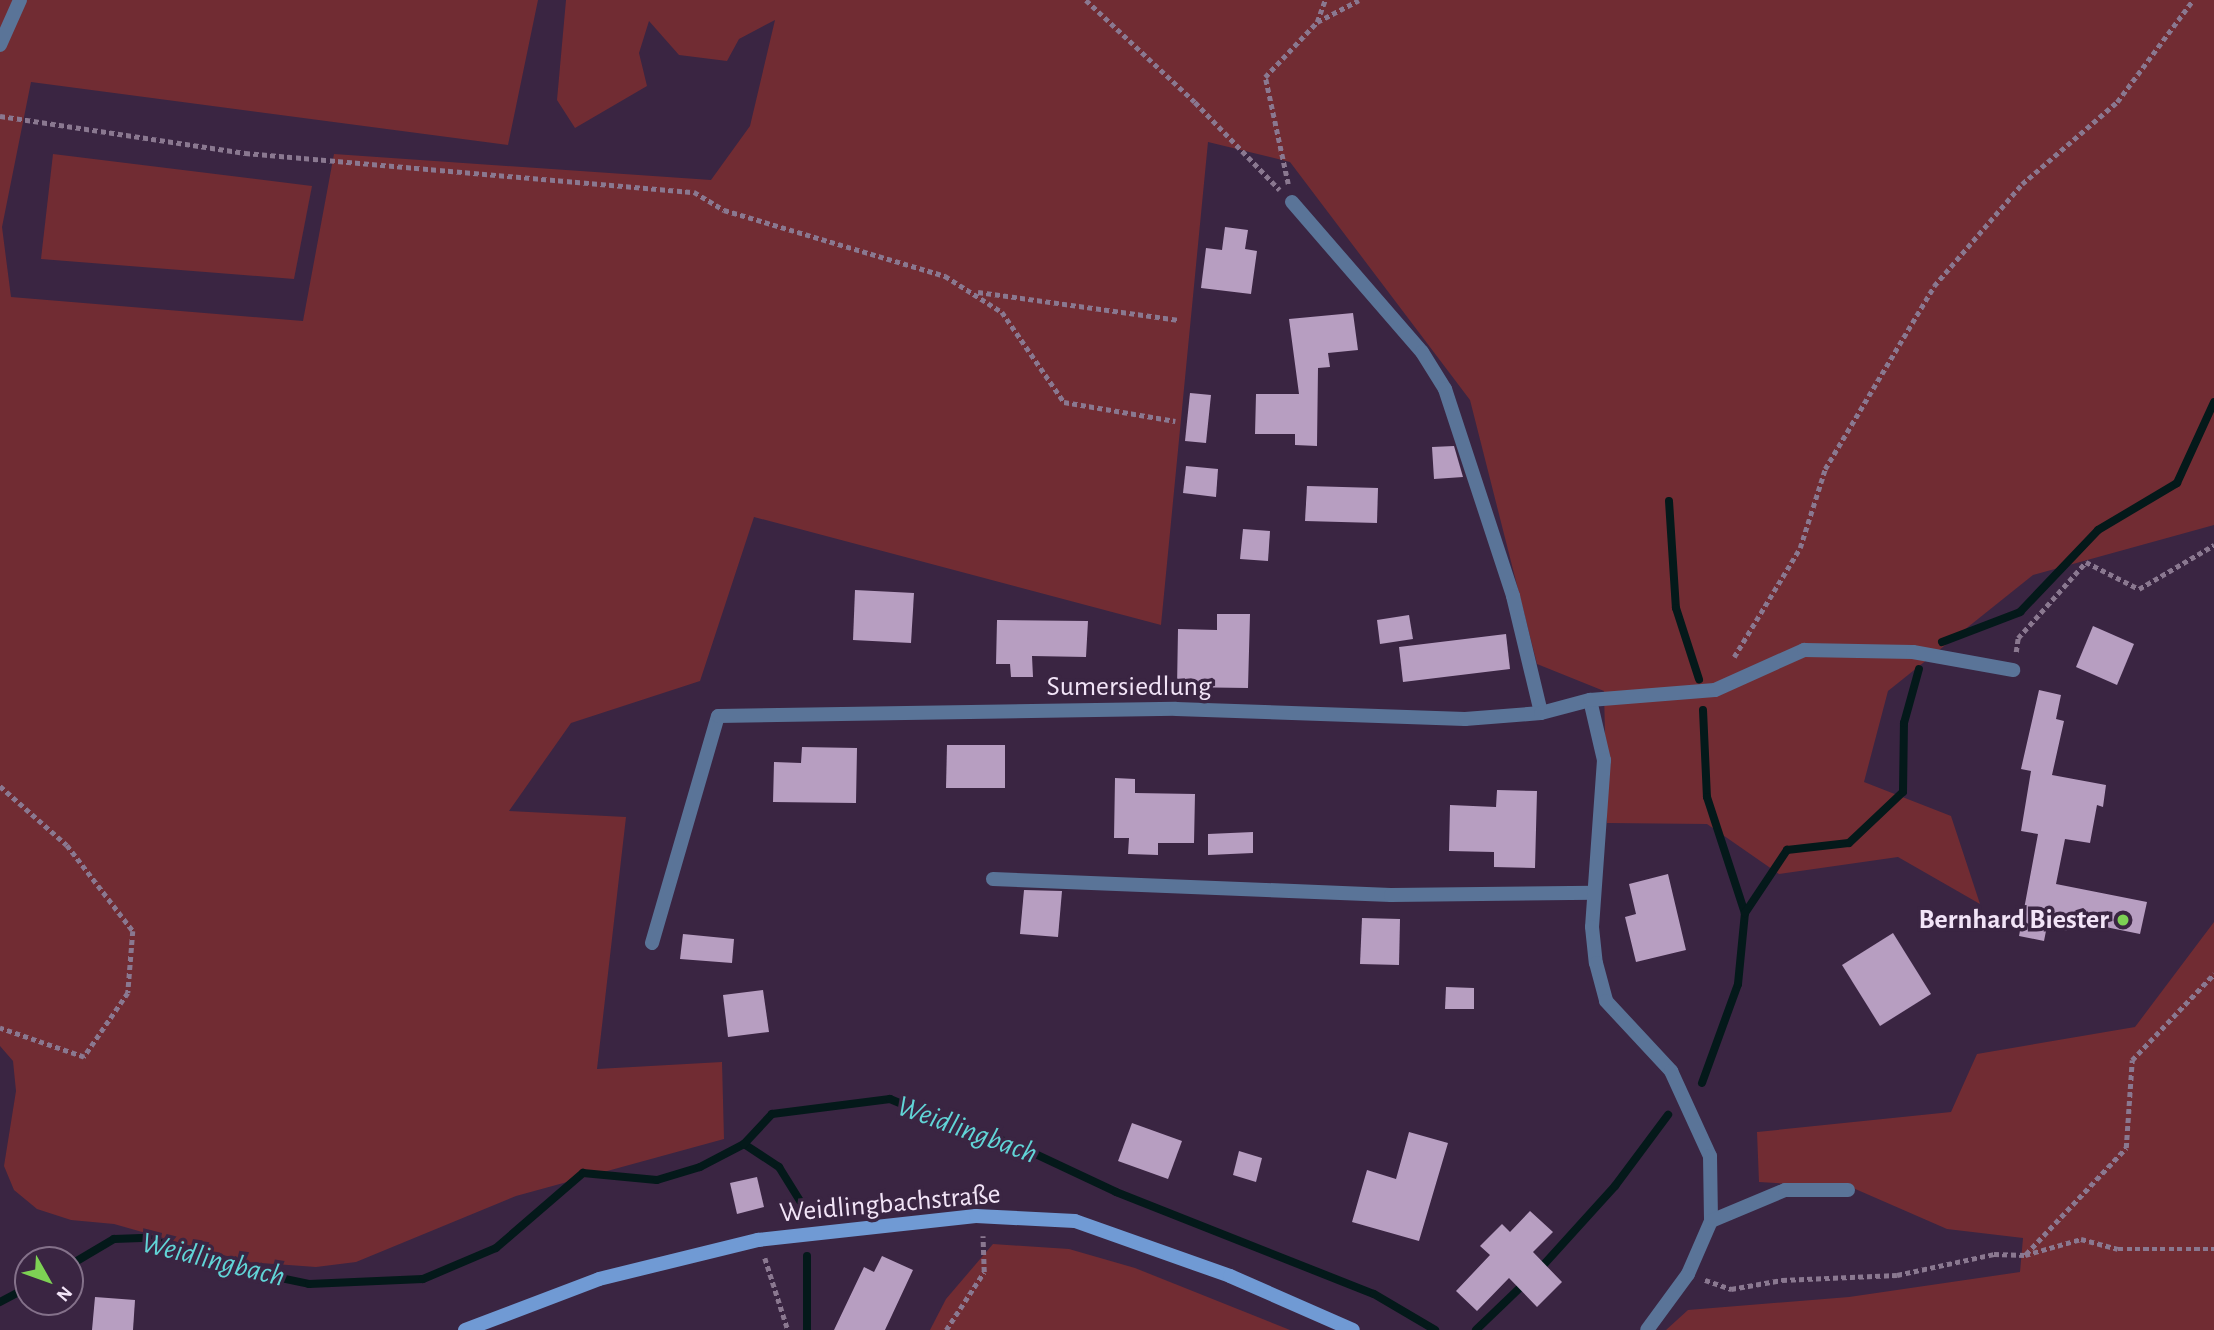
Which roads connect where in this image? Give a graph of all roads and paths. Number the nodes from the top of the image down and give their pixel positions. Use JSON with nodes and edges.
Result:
{"nodes":[{"id":1,"x":20,"y":0,"type":"edge"},
{"id":2,"x":1086,"y":0,"type":"edge"},
{"id":3,"x":1099,"y":0,"type":"edge"},
{"id":4,"x":1325,"y":0,"type":"edge"},
{"id":5,"x":1359,"y":0,"type":"edge"},
{"id":6,"x":2193,"y":0,"type":"edge"},
{"id":7,"x":1099,"y":9,"type":"junction"},
{"id":8,"x":1317,"y":22,"type":"junction"},
{"id":9,"x":0,"y":45,"type":"edge"},
{"id":10,"x":0,"y":116,"type":"edge"},
{"id":11,"x":1292,"y":202,"type":"junction"},
{"id":12,"x":976,"y":292,"type":"junction"},
{"id":13,"x":1179,"y":320,"type":"dead end"},
{"id":14,"x":1175,"y":421,"type":"dead end"},
{"id":15,"x":2214,"y":545,"type":"edge"},
{"id":16,"x":2013,"y":670,"type":"joint"},
{"id":17,"x":1715,"y":690,"type":"junction"},
{"id":18,"x":1590,"y":700,"type":"junction"},
{"id":19,"x":1541,"y":713,"type":"junction"},
{"id":20,"x":0,"y":786,"type":"edge"},
{"id":21,"x":993,"y":879,"type":"dead end"},
{"id":22,"x":1594,"y":893,"type":"junction"},
{"id":23,"x":652,"y":943,"type":"dead end"},
{"id":24,"x":2214,"y":974,"type":"edge"},
{"id":25,"x":0,"y":1028,"type":"edge"},
{"id":26,"x":1848,"y":1190,"type":"dead end"},
{"id":27,"x":976,"y":1216,"type":"junction"},
{"id":28,"x":1711,"y":1221,"type":"junction"},
{"id":29,"x":758,"y":1240,"type":"junction"},
{"id":30,"x":2214,"y":1250,"type":"edge"},
{"id":31,"x":2025,"y":1255,"type":"junction"},
{"id":32,"x":1688,"y":1274,"type":"junction"},
{"id":33,"x":465,"y":1330,"type":"edge"},
{"id":34,"x":788,"y":1330,"type":"edge"},
{"id":35,"x":946,"y":1330,"type":"edge"},
{"id":36,"x":1353,"y":1330,"type":"edge"},
{"id":37,"x":1647,"y":1330,"type":"edge"}],
"edges":[{"from":1,"to":9,"type":"street"},
{"from":2,"to":7,"type":"path"},
{"from":3,"to":7,"type":"path"},
{"from":4,"to":8,"type":"path"},
{"from":5,"to":8,"type":"path"},
{"from":6,"to":17,"type":"path"},
{"from":7,"to":11,"type":"path"},
{"from":8,"to":11,"type":"path"},
{"from":10,"to":12,"type":"path"},
{"from":11,"to":19,"type":"street"},
{"from":12,"to":13,"type":"path"},
{"from":12,"to":14,"type":"path"},
{"from":15,"to":16,"type":"path"},
{"from":16,"to":17,"type":"street","name":"Sumersiedlung"},
{"from":17,"to":18,"type":"street","name":"Sumersiedlung"},
{"from":18,"to":19,"type":"street","name":"Sumersiedlung"},
{"from":18,"to":22,"type":"street"},
{"from":19,"to":23,"type":"street","name":"Sumersiedlung"},
{"from":20,"to":25,"type":"path"},
{"from":21,"to":22,"type":"street"},
{"from":22,"to":28,"type":"street"},
{"from":24,"to":31,"type":"path"},
{"from":26,"to":28,"type":"street"},
{"from":27,"to":29,"type":"main road","name":"Weidlingbachstraße"},
{"from":27,"to":35,"type":"path"},
{"from":27,"to":36,"type":"main road","name":"Weidlingbachstraße"},
{"from":28,"to":32,"type":"street"},
{"from":29,"to":33,"type":"main road","name":"Weidlingbachstraße"},
{"from":29,"to":34,"type":"path"},
{"from":30,"to":31,"type":"path"},
{"from":31,"to":32,"type":"path"},
{"from":32,"to":37,"type":"street"}]}
